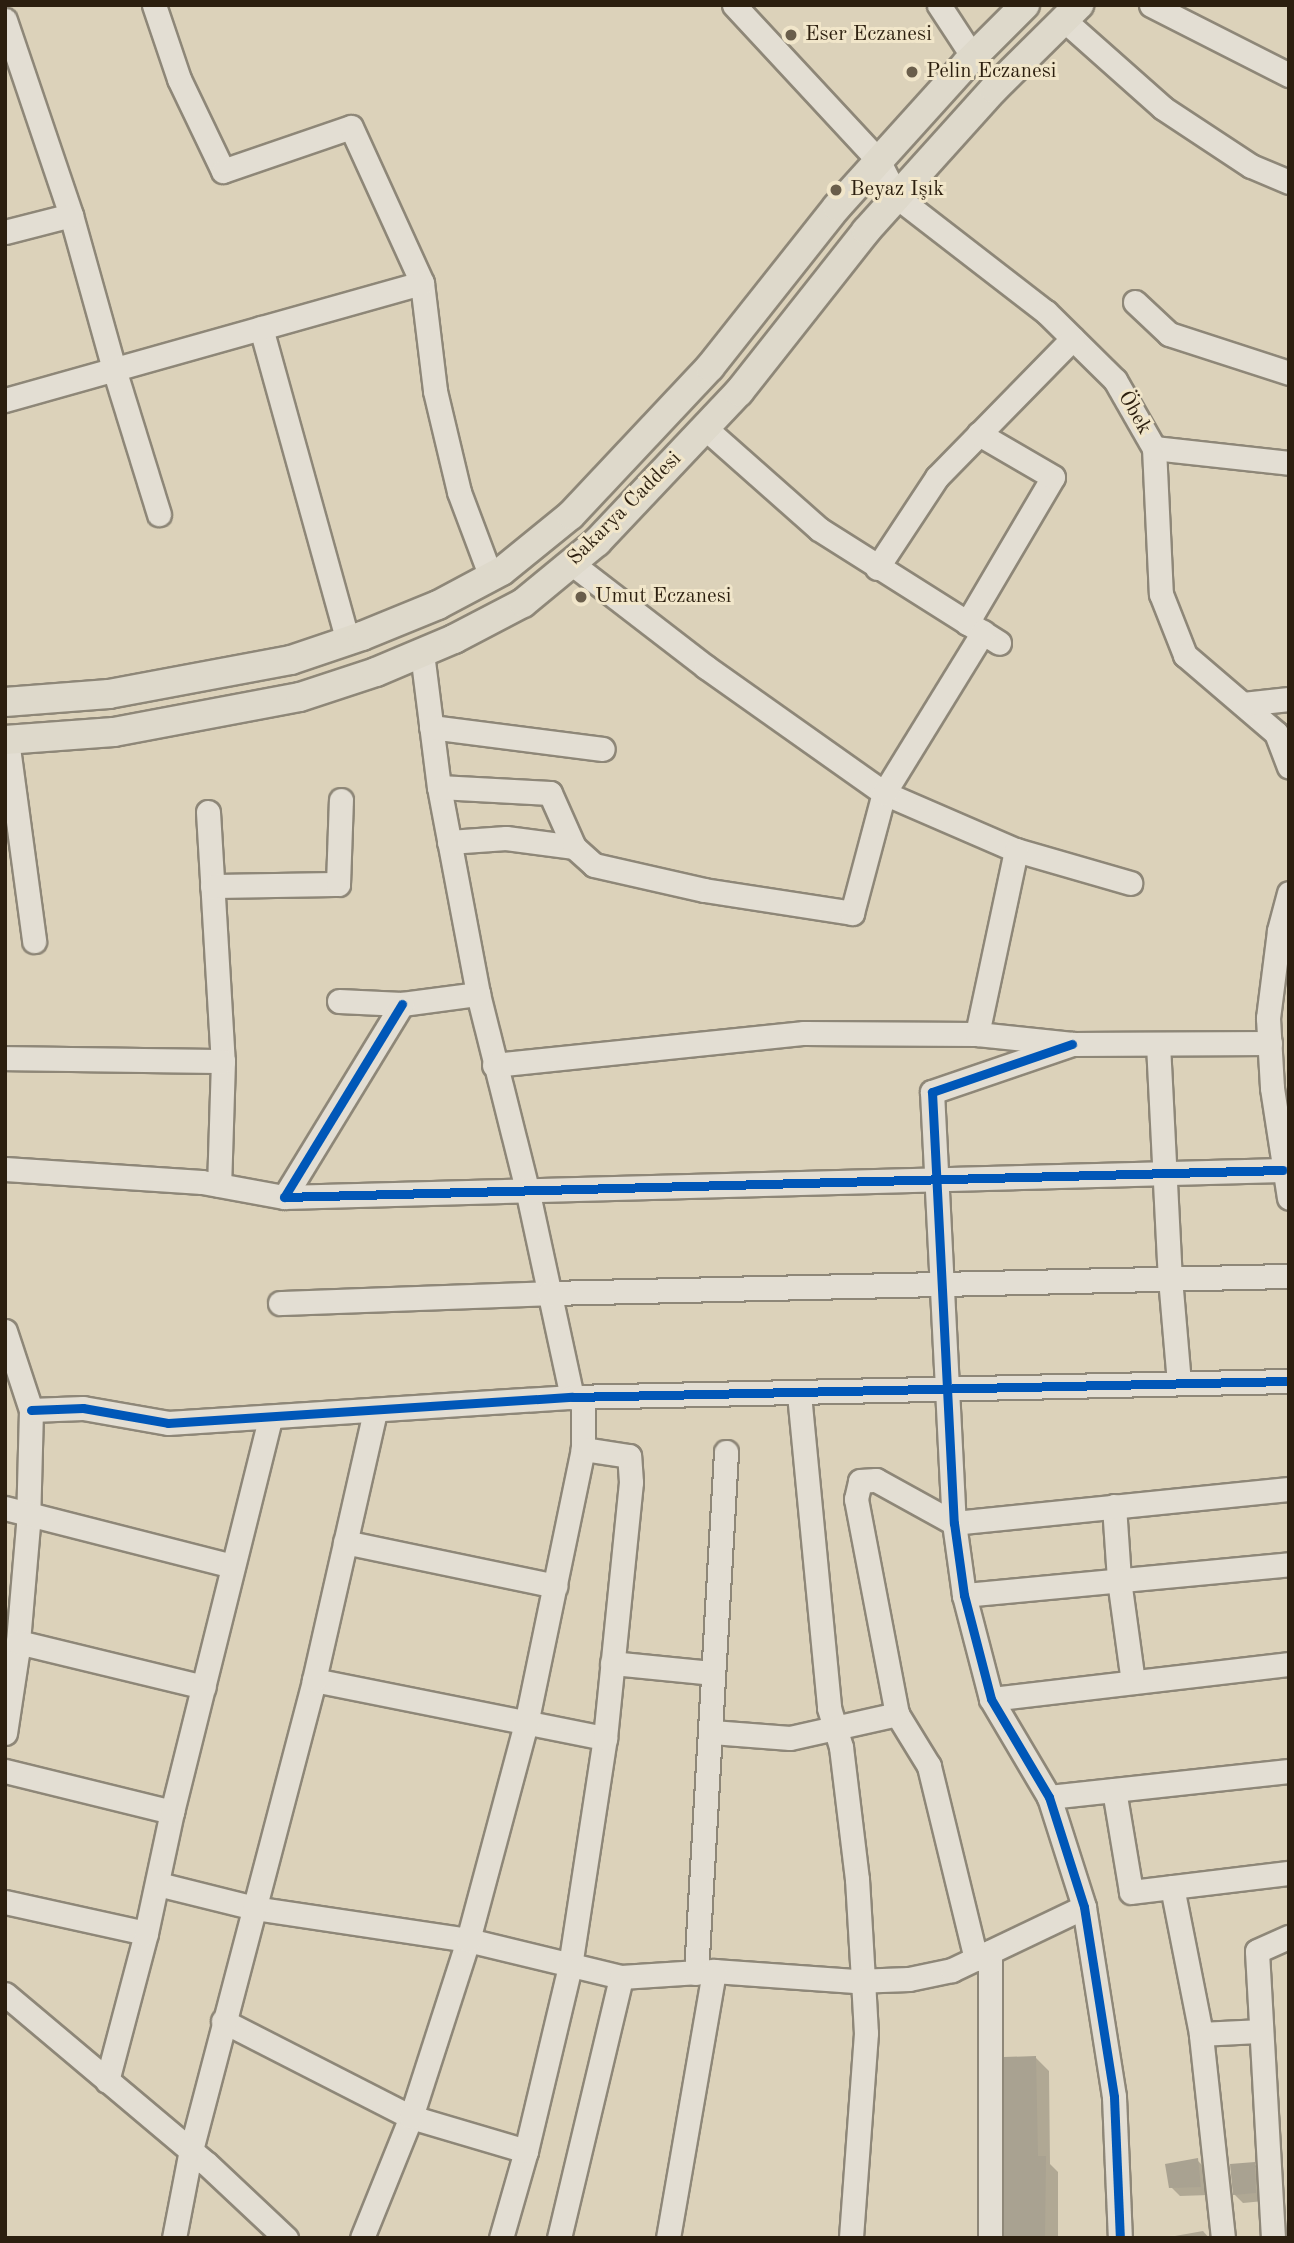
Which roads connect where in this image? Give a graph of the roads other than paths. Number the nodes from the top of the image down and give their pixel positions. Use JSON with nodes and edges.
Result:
{"nodes":[{"id":1,"x":154,"y":5,"type":"edge"},
{"id":2,"x":734,"y":5,"type":"edge"},
{"id":3,"x":939,"y":5,"type":"edge"},
{"id":4,"x":1026,"y":5,"type":"edge"},
{"id":5,"x":1151,"y":5,"type":"edge"},
{"id":6,"x":1071,"y":13,"type":"edge"},
{"id":7,"x":5,"y":20,"type":"edge"},
{"id":8,"x":973,"y":57,"type":"junction"},
{"id":9,"x":1289,"y":75,"type":"edge"},
{"id":10,"x":878,"y":160,"type":"junction"},
{"id":11,"x":1289,"y":182,"type":"edge"},
{"id":12,"x":897,"y":197,"type":"junction"},
{"id":13,"x":71,"y":215,"type":"junction"},
{"id":14,"x":5,"y":232,"type":"edge"},
{"id":15,"x":422,"y":283,"type":"junction"},
{"id":16,"x":1135,"y":302,"type":"dead end"},
{"id":17,"x":261,"y":328,"type":"junction"},
{"id":18,"x":1073,"y":338,"type":"junction"},
{"id":19,"x":114,"y":369,"type":"junction"},
{"id":20,"x":1289,"y":373,"type":"edge"},
{"id":21,"x":5,"y":400,"type":"edge"},
{"id":22,"x":705,"y":428,"type":"junction"},
{"id":23,"x":979,"y":434,"type":"junction"},
{"id":24,"x":1154,"y":448,"type":"junction"},
{"id":25,"x":1289,"y":463,"type":"edge"},
{"id":26,"x":159,"y":514,"type":"dead end"},
{"id":27,"x":571,"y":563,"type":"junction"},
{"id":28,"x":877,"y":568,"type":"junction"},
{"id":29,"x":491,"y":577,"type":"junction"},
{"id":30,"x":983,"y":633,"type":"junction"},
{"id":31,"x":348,"y":641,"type":"junction"},
{"id":32,"x":422,"y":653,"type":"junction"},
{"id":33,"x":1289,"y":699,"type":"edge"},
{"id":34,"x":5,"y":702,"type":"edge"},
{"id":35,"x":1243,"y":704,"type":"junction"},
{"id":36,"x":431,"y":727,"type":"junction"},
{"id":37,"x":6,"y":740,"type":"edge"},
{"id":38,"x":603,"y":749,"type":"dead end"},
{"id":39,"x":1289,"y":767,"type":"edge"},
{"id":40,"x":439,"y":787,"type":"junction"},
{"id":41,"x":884,"y":793,"type":"junction"},
{"id":42,"x":341,"y":800,"type":"dead end"},
{"id":43,"x":208,"y":812,"type":"dead end"},
{"id":44,"x":450,"y":842,"type":"junction"},
{"id":45,"x":574,"y":847,"type":"junction"},
{"id":46,"x":1016,"y":849,"type":"junction"},
{"id":47,"x":1130,"y":883,"type":"dead end"},
{"id":48,"x":212,"y":886,"type":"junction"},
{"id":49,"x":1289,"y":894,"type":"edge"},
{"id":50,"x":34,"y":941,"type":"dead end"},
{"id":51,"x":478,"y":994,"type":"junction"},
{"id":52,"x":340,"y":1001,"type":"dead end"},
{"id":53,"x":402,"y":1004,"type":"junction"},
{"id":54,"x":977,"y":1034,"type":"junction"},
{"id":55,"x":1269,"y":1043,"type":"junction"},
{"id":56,"x":1072,"y":1044,"type":"junction"},
{"id":57,"x":1158,"y":1044,"type":"junction"},
{"id":58,"x":5,"y":1058,"type":"edge"},
{"id":59,"x":223,"y":1061,"type":"junction"},
{"id":60,"x":494,"y":1065,"type":"junction"},
{"id":61,"x":1280,"y":1088,"type":"edge"},
{"id":62,"x":5,"y":1169,"type":"edge"},
{"id":63,"x":1283,"y":1170,"type":"junction"},
{"id":64,"x":1166,"y":1173,"type":"junction"},
{"id":65,"x":937,"y":1180,"type":"junction"},
{"id":66,"x":219,"y":1185,"type":"junction"},
{"id":67,"x":527,"y":1189,"type":"junction"},
{"id":68,"x":284,"y":1197,"type":"junction"},
{"id":69,"x":1289,"y":1198,"type":"edge"},
{"id":70,"x":1289,"y":1276,"type":"edge"},
{"id":71,"x":1170,"y":1279,"type":"junction"},
{"id":72,"x":942,"y":1284,"type":"junction"},
{"id":73,"x":549,"y":1293,"type":"junction"},
{"id":74,"x":280,"y":1303,"type":"dead end"},
{"id":75,"x":5,"y":1331,"type":"edge"},
{"id":76,"x":1289,"y":1381,"type":"edge"},
{"id":77,"x":1179,"y":1382,"type":"junction"},
{"id":78,"x":948,"y":1389,"type":"junction"},
{"id":79,"x":799,"y":1394,"type":"junction"},
{"id":80,"x":577,"y":1397,"type":"junction"},
{"id":81,"x":30,"y":1410,"type":"junction"},
{"id":82,"x":375,"y":1411,"type":"junction"},
{"id":83,"x":270,"y":1418,"type":"junction"},
{"id":84,"x":583,"y":1449,"type":"junction"},
{"id":85,"x":726,"y":1452,"type":"dead end"},
{"id":86,"x":1289,"y":1489,"type":"edge"},
{"id":87,"x":1114,"y":1506,"type":"junction"},
{"id":88,"x":5,"y":1508,"type":"edge"},
{"id":89,"x":28,"y":1512,"type":"junction"},
{"id":90,"x":954,"y":1523,"type":"junction"},
{"id":91,"x":345,"y":1542,"type":"junction"},
{"id":92,"x":1289,"y":1564,"type":"edge"},
{"id":93,"x":233,"y":1566,"type":"junction"},
{"id":94,"x":1119,"y":1580,"type":"junction"},
{"id":95,"x":555,"y":1586,"type":"junction"},
{"id":96,"x":964,"y":1595,"type":"junction"},
{"id":97,"x":14,"y":1628,"type":"edge"},
{"id":98,"x":612,"y":1663,"type":"junction"},
{"id":99,"x":1289,"y":1664,"type":"edge"},
{"id":100,"x":713,"y":1673,"type":"junction"},
{"id":101,"x":313,"y":1680,"type":"junction"},
{"id":102,"x":1133,"y":1682,"type":"junction"},
{"id":103,"x":204,"y":1687,"type":"junction"},
{"id":104,"x":991,"y":1699,"type":"junction"},
{"id":105,"x":6,"y":1705,"type":"edge"},
{"id":106,"x":897,"y":1714,"type":"junction"},
{"id":107,"x":526,"y":1724,"type":"junction"},
{"id":108,"x":837,"y":1730,"type":"junction"},
{"id":109,"x":712,"y":1732,"type":"junction"},
{"id":110,"x":5,"y":1734,"type":"edge"},
{"id":111,"x":605,"y":1738,"type":"junction"},
{"id":112,"x":5,"y":1771,"type":"edge"},
{"id":113,"x":1289,"y":1771,"type":"edge"},
{"id":114,"x":1114,"y":1790,"type":"junction"},
{"id":115,"x":1049,"y":1797,"type":"junction"},
{"id":116,"x":172,"y":1812,"type":"junction"},
{"id":117,"x":1289,"y":1874,"type":"edge"},
{"id":118,"x":158,"y":1884,"type":"junction"},
{"id":119,"x":1172,"y":1887,"type":"junction"},
{"id":120,"x":5,"y":1902,"type":"edge"},
{"id":121,"x":1084,"y":1907,"type":"junction"},
{"id":122,"x":254,"y":1908,"type":"junction"},
{"id":123,"x":146,"y":1933,"type":"junction"},
{"id":124,"x":1289,"y":1937,"type":"edge"},
{"id":125,"x":468,"y":1940,"type":"junction"},
{"id":126,"x":983,"y":1955,"type":"junction"},
{"id":127,"x":570,"y":1966,"type":"junction"},
{"id":128,"x":705,"y":1972,"type":"junction"},
{"id":129,"x":621,"y":1977,"type":"junction"},
{"id":130,"x":863,"y":1980,"type":"junction"},
{"id":131,"x":5,"y":1994,"type":"edge"},
{"id":132,"x":223,"y":2021,"type":"junction"},
{"id":133,"x":1261,"y":2031,"type":"junction"},
{"id":134,"x":1201,"y":2034,"type":"junction"},
{"id":135,"x":107,"y":2081,"type":"junction"},
{"id":136,"x":411,"y":2117,"type":"junction"},
{"id":137,"x":191,"y":2150,"type":"junction"},
{"id":138,"x":526,"y":2151,"type":"junction"},
{"id":139,"x":281,"y":2235,"type":"edge"},
{"id":140,"x":174,"y":2238,"type":"edge"},
{"id":141,"x":362,"y":2238,"type":"edge"},
{"id":142,"x":501,"y":2238,"type":"edge"},
{"id":143,"x":559,"y":2238,"type":"edge"},
{"id":144,"x":668,"y":2238,"type":"edge"},
{"id":145,"x":851,"y":2238,"type":"edge"},
{"id":146,"x":990,"y":2238,"type":"edge"},
{"id":147,"x":1120,"y":2238,"type":"edge"},
{"id":148,"x":1223,"y":2238,"type":"edge"},
{"id":149,"x":1273,"y":2238,"type":"edge"}],
"edges":[{"from":1,"to":15,"type":"street"},
{"from":2,"to":10,"type":"street","name":"Öbek"},
{"from":3,"to":8,"type":"street"},
{"from":4,"to":8,"type":"main road","name":"Sakarya Caddesi"},
{"from":5,"to":9,"type":"street"},
{"from":6,"to":11,"type":"street"},
{"from":6,"to":12,"type":"main road","name":"Sakarya Caddesi"},
{"from":7,"to":13,"type":"street"},
{"from":8,"to":10,"type":"main road","name":"Sakarya Caddesi"},
{"from":10,"to":12,"type":"street","name":"Öbek"},
{"from":10,"to":29,"type":"main road","name":"Sakarya Caddesi"},
{"from":12,"to":18,"type":"street","name":"Öbek"},
{"from":12,"to":22,"type":"main road","name":"Sakarya Caddesi"},
{"from":13,"to":14,"type":"street"},
{"from":13,"to":19,"type":"street"},
{"from":15,"to":17,"type":"street"},
{"from":15,"to":29,"type":"street"},
{"from":16,"to":20,"type":"street"},
{"from":17,"to":19,"type":"street"},
{"from":17,"to":31,"type":"street"},
{"from":18,"to":23,"type":"street"},
{"from":18,"to":24,"type":"street","name":"Öbek"},
{"from":19,"to":21,"type":"street"},
{"from":19,"to":26,"type":"street"},
{"from":22,"to":27,"type":"main road","name":"Sakarya Caddesi"},
{"from":22,"to":28,"type":"street"},
{"from":23,"to":28,"type":"street"},
{"from":23,"to":30,"type":"street"},
{"from":24,"to":25,"type":"street"},
{"from":24,"to":35,"type":"street","name":"Öbek"},
{"from":27,"to":32,"type":"main road","name":"Sakarya Caddesi"},
{"from":27,"to":41,"type":"street"},
{"from":28,"to":30,"type":"street"},
{"from":29,"to":31,"type":"main road","name":"Sakarya Caddesi"},
{"from":30,"to":41,"type":"street"},
{"from":31,"to":34,"type":"main road","name":"Sakarya Caddesi"},
{"from":32,"to":36,"type":"street"},
{"from":32,"to":37,"type":"main road","name":"Sakarya Caddesi"},
{"from":33,"to":35,"type":"street"},
{"from":35,"to":39,"type":"street","name":"Öbek"},
{"from":36,"to":38,"type":"street"},
{"from":36,"to":40,"type":"street"},
{"from":37,"to":50,"type":"street"},
{"from":40,"to":44,"type":"street"},
{"from":40,"to":45,"type":"street"},
{"from":41,"to":45,"type":"street"},
{"from":41,"to":46,"type":"street"},
{"from":42,"to":48,"type":"street"},
{"from":43,"to":48,"type":"street"},
{"from":44,"to":45,"type":"street"},
{"from":44,"to":51,"type":"street"},
{"from":46,"to":47,"type":"street"},
{"from":46,"to":54,"type":"street"},
{"from":48,"to":59,"type":"street"},
{"from":49,"to":55,"type":"street"},
{"from":51,"to":53,"type":"street"},
{"from":51,"to":60,"type":"street"},
{"from":52,"to":53,"type":"street"},
{"from":53,"to":68,"type":"street"},
{"from":54,"to":56,"type":"street"},
{"from":54,"to":60,"type":"street"},
{"from":55,"to":57,"type":"street"},
{"from":55,"to":61,"type":"street"},
{"from":56,"to":57,"type":"street"},
{"from":56,"to":65,"type":"street"},
{"from":57,"to":64,"type":"street"},
{"from":58,"to":59,"type":"street"},
{"from":59,"to":66,"type":"street"},
{"from":60,"to":67,"type":"street"},
{"from":61,"to":63,"type":"street"},
{"from":62,"to":66,"type":"street"},
{"from":63,"to":64,"type":"street"},
{"from":63,"to":69,"type":"street"},
{"from":64,"to":65,"type":"street"},
{"from":64,"to":71,"type":"street"},
{"from":65,"to":67,"type":"street"},
{"from":65,"to":72,"type":"street"},
{"from":66,"to":68,"type":"street"},
{"from":67,"to":68,"type":"street"},
{"from":67,"to":73,"type":"street"},
{"from":70,"to":71,"type":"street"},
{"from":71,"to":72,"type":"street"},
{"from":71,"to":77,"type":"street"},
{"from":72,"to":73,"type":"street"},
{"from":72,"to":78,"type":"street"},
{"from":73,"to":74,"type":"street"},
{"from":73,"to":80,"type":"street"},
{"from":75,"to":81,"type":"street"},
{"from":76,"to":77,"type":"street"},
{"from":77,"to":78,"type":"street"},
{"from":78,"to":79,"type":"street"},
{"from":78,"to":90,"type":"street"},
{"from":79,"to":80,"type":"street"},
{"from":79,"to":108,"type":"street"},
{"from":80,"to":82,"type":"street"},
{"from":80,"to":84,"type":"street"},
{"from":81,"to":83,"type":"street"},
{"from":81,"to":89,"type":"street"},
{"from":82,"to":83,"type":"street"},
{"from":82,"to":91,"type":"street"},
{"from":83,"to":93,"type":"street"},
{"from":84,"to":95,"type":"street"},
{"from":84,"to":98,"type":"street"},
{"from":85,"to":100,"type":"street"},
{"from":86,"to":87,"type":"street"},
{"from":87,"to":90,"type":"street"},
{"from":87,"to":94,"type":"street"},
{"from":88,"to":89,"type":"street"},
{"from":89,"to":93,"type":"street"},
{"from":89,"to":97,"type":"street"},
{"from":90,"to":96,"type":"street"},
{"from":90,"to":106,"type":"street"},
{"from":91,"to":95,"type":"street"},
{"from":91,"to":101,"type":"street"},
{"from":92,"to":94,"type":"street"},
{"from":93,"to":103,"type":"street"},
{"from":94,"to":96,"type":"street"},
{"from":94,"to":102,"type":"street"},
{"from":95,"to":107,"type":"street"},
{"from":96,"to":104,"type":"street"},
{"from":97,"to":103,"type":"street"},
{"from":97,"to":105,"type":"street"},
{"from":98,"to":100,"type":"street"},
{"from":98,"to":111,"type":"street"},
{"from":99,"to":102,"type":"street"},
{"from":100,"to":109,"type":"street"},
{"from":101,"to":107,"type":"street"},
{"from":101,"to":122,"type":"street"},
{"from":102,"to":104,"type":"street"},
{"from":103,"to":116,"type":"street"},
{"from":104,"to":115,"type":"street"},
{"from":105,"to":110,"type":"street"},
{"from":106,"to":108,"type":"street"},
{"from":106,"to":126,"type":"street"},
{"from":107,"to":111,"type":"street"},
{"from":107,"to":125,"type":"street"},
{"from":108,"to":109,"type":"street"},
{"from":108,"to":130,"type":"street"},
{"from":109,"to":128,"type":"street"},
{"from":111,"to":127,"type":"street"},
{"from":112,"to":116,"type":"street"},
{"from":113,"to":114,"type":"street"},
{"from":114,"to":115,"type":"street"},
{"from":114,"to":119,"type":"street"},
{"from":115,"to":121,"type":"street"},
{"from":116,"to":118,"type":"street"},
{"from":117,"to":119,"type":"street"},
{"from":118,"to":122,"type":"street"},
{"from":118,"to":123,"type":"street"},
{"from":119,"to":134,"type":"street"},
{"from":120,"to":123,"type":"street"},
{"from":121,"to":126,"type":"street"},
{"from":121,"to":147,"type":"street"},
{"from":122,"to":125,"type":"street"},
{"from":122,"to":132,"type":"street"},
{"from":123,"to":135,"type":"street"},
{"from":124,"to":133,"type":"street"},
{"from":125,"to":127,"type":"street"},
{"from":125,"to":136,"type":"street"},
{"from":126,"to":130,"type":"street"},
{"from":126,"to":146,"type":"street"},
{"from":127,"to":129,"type":"street"},
{"from":127,"to":138,"type":"street"},
{"from":128,"to":129,"type":"street"},
{"from":128,"to":130,"type":"street"},
{"from":128,"to":144,"type":"street"},
{"from":129,"to":143,"type":"street"},
{"from":130,"to":145,"type":"street"},
{"from":131,"to":135,"type":"street"},
{"from":132,"to":136,"type":"street"},
{"from":132,"to":137,"type":"street"},
{"from":133,"to":134,"type":"street"},
{"from":133,"to":149,"type":"street"},
{"from":134,"to":148,"type":"street"},
{"from":135,"to":137,"type":"street"},
{"from":136,"to":138,"type":"street"},
{"from":136,"to":141,"type":"street"},
{"from":137,"to":139,"type":"street"},
{"from":137,"to":140,"type":"street"},
{"from":138,"to":142,"type":"street"}]}
